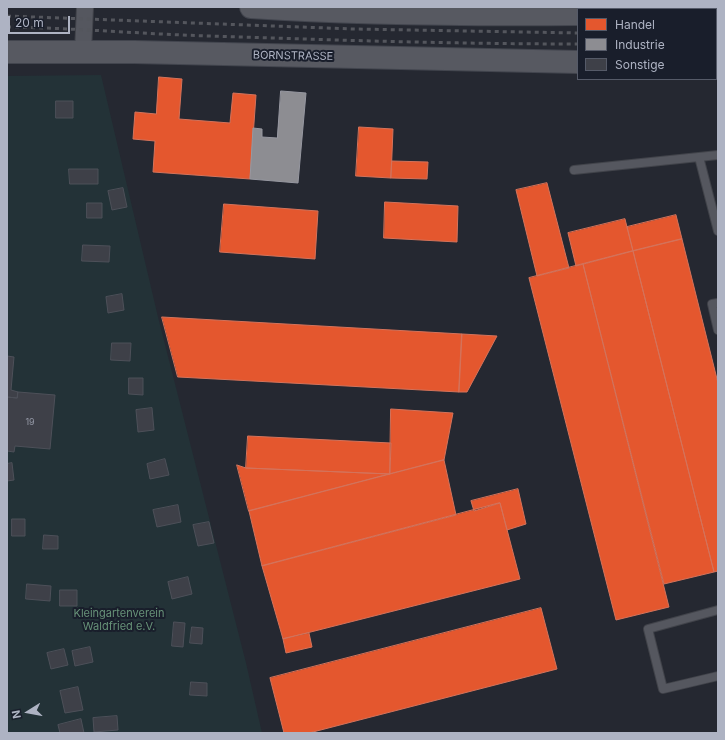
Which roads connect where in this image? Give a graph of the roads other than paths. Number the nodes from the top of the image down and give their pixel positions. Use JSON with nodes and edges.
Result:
{"nodes":[{"id":1,"x":85,"y":7,"type":"edge"},
{"id":2,"x":251,"y":7,"type":"edge"},
{"id":3,"x":577,"y":14,"type":"edge"},
{"id":4,"x":7,"y":52,"type":"edge"},
{"id":5,"x":83,"y":52,"type":"junction"},
{"id":6,"x":577,"y":62,"type":"edge"},
{"id":7,"x":718,"y":155,"type":"edge"},
{"id":8,"x":699,"y":157,"type":"junction"},
{"id":9,"x":574,"y":170,"type":"dead end"},
{"id":10,"x":718,"y":231,"type":"edge"},
{"id":11,"x":718,"y":303,"type":"edge"},
{"id":12,"x":718,"y":330,"type":"edge"},
{"id":13,"x":718,"y":610,"type":"edge"},
{"id":14,"x":718,"y":676,"type":"edge"}],
"edges":[{"from":1,"to":5,"type":"street"},
{"from":2,"to":3,"type":"main road"},
{"from":4,"to":5,"type":"main road","name":"BORNSTRASSE"},
{"from":5,"to":6,"type":"main road","name":"BORNSTRASSE"},
{"from":7,"to":8,"type":"lane"},
{"from":8,"to":9,"type":"lane"},
{"from":8,"to":10,"type":"lane"},
{"from":11,"to":12,"type":"lane"},
{"from":13,"to":14,"type":"lane"}]}
